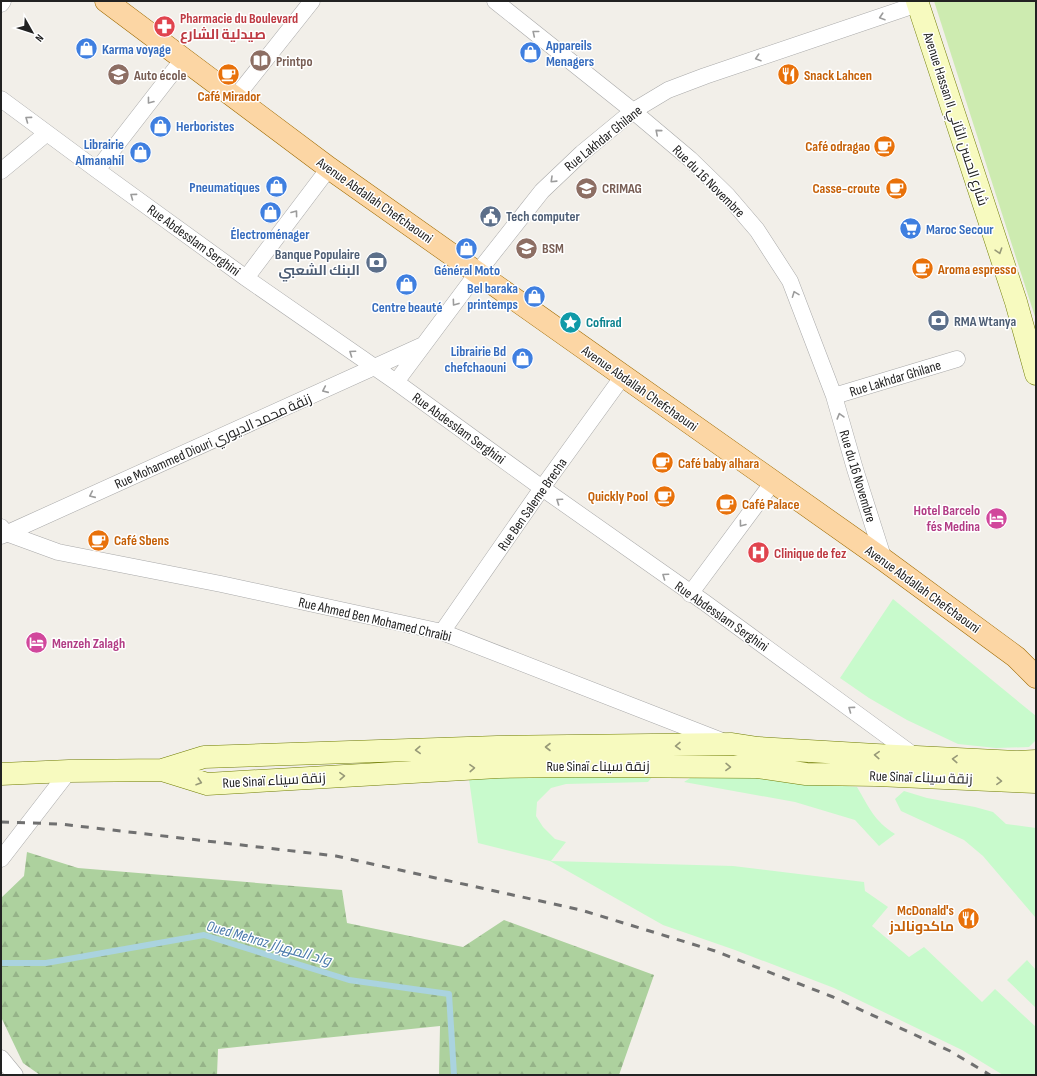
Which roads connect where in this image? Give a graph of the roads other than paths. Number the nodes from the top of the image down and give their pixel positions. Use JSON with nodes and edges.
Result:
{"nodes":[{"id":1,"x":3,"y":1,"type":"edge"},
{"id":2,"x":106,"y":1,"type":"edge"},
{"id":3,"x":312,"y":1,"type":"edge"},
{"id":4,"x":495,"y":1,"type":"edge"},
{"id":5,"x":918,"y":3,"type":"edge"},
{"id":6,"x":1,"y":4,"type":"edge"},
{"id":7,"x":183,"y":59,"type":"junction"},
{"id":8,"x":235,"y":98,"type":"junction"},
{"id":9,"x":1,"y":99,"type":"edge"},
{"id":10,"x":633,"y":111,"type":"junction"},
{"id":11,"x":47,"y":133,"type":"junction"},
{"id":12,"x":329,"y":168,"type":"junction"},
{"id":13,"x":97,"y":170,"type":"junction"},
{"id":14,"x":1,"y":171,"type":"edge"},
{"id":15,"x":478,"y":272,"type":"junction"},
{"id":16,"x":246,"y":278,"type":"junction"},
{"id":17,"x":424,"y":345,"type":"junction"},
{"id":18,"x":957,"y":359,"type":"dead end"},
{"id":19,"x":374,"y":368,"type":"junction"},
{"id":20,"x":1036,"y":374,"type":"edge"},
{"id":21,"x":623,"y":376,"type":"junction"},
{"id":22,"x":396,"y":382,"type":"junction"},
{"id":23,"x":834,"y":396,"type":"junction"},
{"id":24,"x":773,"y":482,"type":"junction"},
{"id":25,"x":542,"y":488,"type":"junction"},
{"id":26,"x":3,"y":532,"type":"edge"},
{"id":27,"x":884,"y":560,"type":"junction"},
{"id":28,"x":690,"y":594,"type":"junction"},
{"id":29,"x":442,"y":632,"type":"junction"},
{"id":30,"x":1026,"y":655,"type":"edge"},
{"id":31,"x":1036,"y":677,"type":"edge"},
{"id":32,"x":732,"y":744,"type":"junction"},
{"id":33,"x":916,"y":757,"type":"junction"},
{"id":34,"x":1036,"y":761,"type":"edge"},
{"id":35,"x":162,"y":770,"type":"junction"},
{"id":36,"x":69,"y":771,"type":"junction"},
{"id":37,"x":1,"y":774,"type":"edge"},
{"id":38,"x":1036,"y":782,"type":"edge"},
{"id":39,"x":1,"y":859,"type":"edge"},
{"id":40,"x":1,"y":1058,"type":"edge"},
{"id":41,"x":15,"y":1075,"type":"edge"}],
"edges":[{"from":1,"to":6,"type":"street"},
{"from":2,"to":7,"type":"main road","name":"Avenue Abdallah Chefchaouni"},
{"from":3,"to":8,"type":"street"},
{"from":10,"to":4,"type":"street","name":"Rue du 16 Novembre","one_way":true},
{"from":5,"to":10,"type":"street","name":"Rue Lakhdar Ghilane","one_way":true},
{"from":5,"to":20,"type":"street","name":"Avenue Hassan II شارع الحسن الثاني","one_way":true},
{"from":7,"to":8,"type":"main road","name":"Avenue Abdallah Chefchaouni"},
{"from":7,"to":13,"type":"street","one_way":true},
{"from":8,"to":12,"type":"main road","name":"Avenue Abdallah Chefchaouni"},
{"from":11,"to":9,"type":"street","name":"Rue Abdesslam Serghini","one_way":true},
{"from":10,"to":15,"type":"street","name":"Rue Lakhdar Ghilane","one_way":true},
{"from":23,"to":10,"type":"street","name":"Rue du 16 Novembre","one_way":true},
{"from":11,"to":13,"type":"street","name":"Rue Abdesslam Serghini"},
{"from":11,"to":14,"type":"street"},
{"from":12,"to":15,"type":"main road","name":"Avenue Abdallah Chefchaouni"},
{"from":16,"to":12,"type":"street","one_way":true},
{"from":16,"to":13,"type":"street","name":"Rue Abdesslam Serghini","one_way":true},
{"from":15,"to":17,"type":"street","name":"Rue Lakhdar Ghilane","one_way":true},
{"from":15,"to":21,"type":"main road","name":"Avenue Abdallah Chefchaouni"},
{"from":19,"to":16,"type":"street","name":"Rue Abdesslam Serghini","one_way":true},
{"from":17,"to":19,"type":"street","name":"Rue Mohammed Diouri زنقة محمد الديوري"},
{"from":17,"to":22,"type":"street","name":"Rue Lakhdar Ghilane"},
{"from":18,"to":23,"type":"street","name":"Rue Lakhdar Ghilane"},
{"from":19,"to":22,"type":"street","name":"Rue Abdesslam Serghini"},
{"from":19,"to":26,"type":"street","name":"Rue Mohammed Diouri زنقة محمد الديوري","one_way":true},
{"from":21,"to":24,"type":"main road","name":"Avenue Abdallah Chefchaouni"},
{"from":21,"to":25,"type":"street","name":"Rue Ben Saleme Brecha"},
{"from":22,"to":25,"type":"street","name":"Rue Abdesslam Serghini"},
{"from":27,"to":23,"type":"street","name":"Rue du 16 Novembre","one_way":true},
{"from":24,"to":27,"type":"main road","name":"Avenue Abdallah Chefchaouni"},
{"from":24,"to":28,"type":"street","one_way":true},
{"from":28,"to":25,"type":"street","name":"Rue Abdesslam Serghini","one_way":true},
{"from":25,"to":29,"type":"street","name":"Rue Ben Saleme Brecha"},
{"from":26,"to":29,"type":"street","name":"Rue Ahmed Ben Mohamed Chraibi"},
{"from":27,"to":30,"type":"main road","name":"Avenue Abdallah Chefchaouni"},
{"from":33,"to":28,"type":"street","name":"Rue Abdesslam Serghini","one_way":true},
{"from":29,"to":32,"type":"street","name":"Rue Ahmed Ben Mohamed Chraibi"},
{"from":30,"to":31,"type":"main road","name":"Avenue Abdallah Chefchaouni"},
{"from":33,"to":32,"type":"street","name":"Rue Sinaï زنقة سيناء","one_way":true},
{"from":32,"to":35,"type":"street","name":"Rue Sinaï زنقة سيناء","one_way":true},
{"from":34,"to":33,"type":"street","name":"Rue Sinaï زنقة سيناء","one_way":true},
{"from":35,"to":36,"type":"street","name":"Rue Sinaï زنقة سيناء"},
{"from":35,"to":38,"type":"street","name":"Rue Sinaï زنقة سيناء","one_way":true},
{"from":36,"to":37,"type":"street","name":"Rue Sinaï زنقة سيناء"},
{"from":36,"to":39,"type":"street"},
{"from":40,"to":41,"type":"street"}]}
